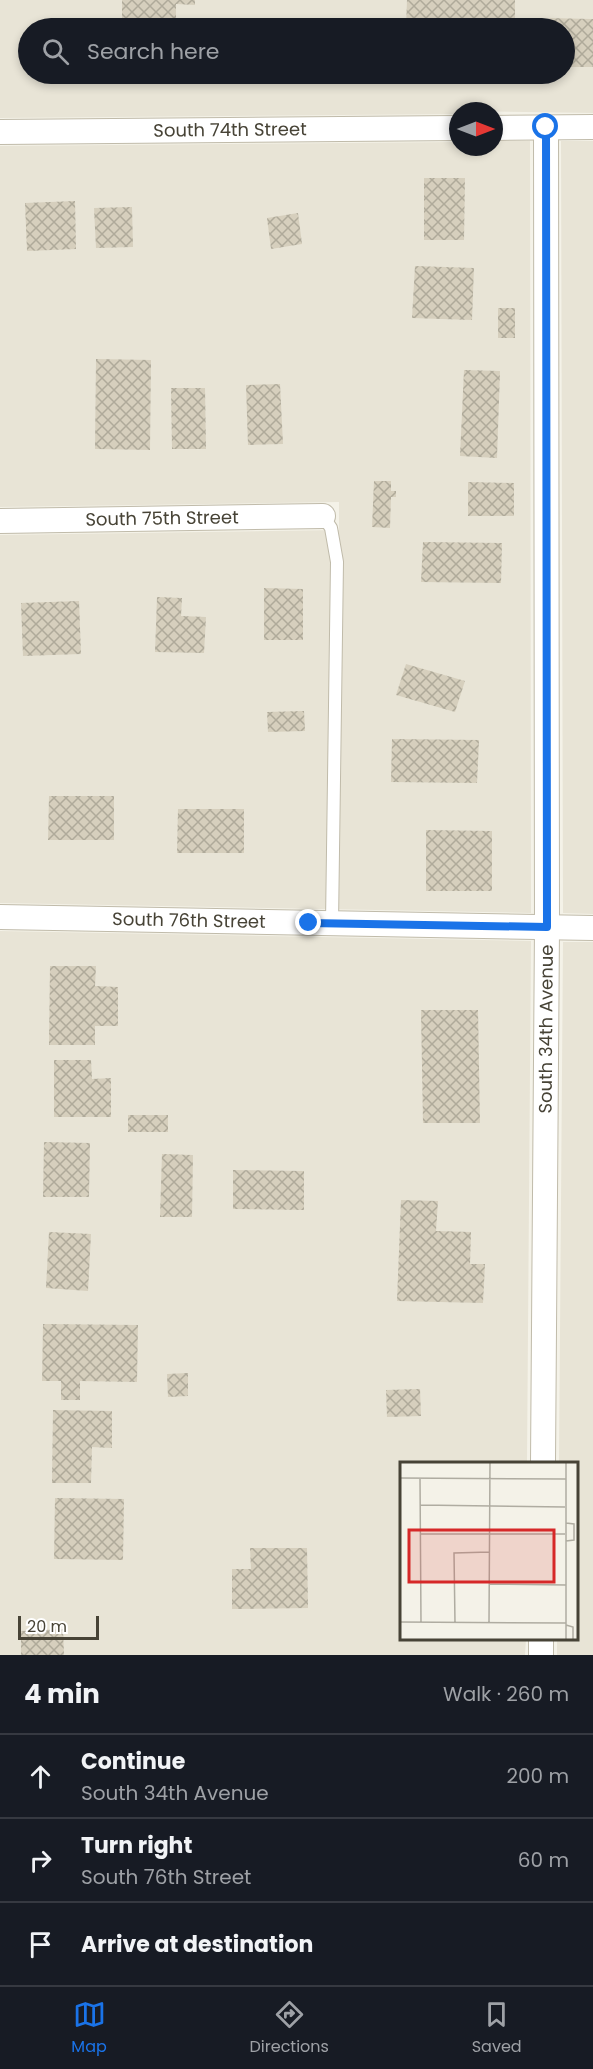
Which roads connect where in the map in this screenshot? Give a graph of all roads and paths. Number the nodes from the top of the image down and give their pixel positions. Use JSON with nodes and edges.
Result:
{"nodes":[{"id":1,"x":546,"y":127,"type":"junction"},
{"id":2,"x":593,"y":127,"type":"edge"},
{"id":3,"x":449,"y":128,"type":"edge"},
{"id":4,"x":503,"y":128,"type":"edge"},
{"id":5,"x":0,"y":132,"type":"edge"},
{"id":6,"x":323,"y":516,"type":"joint"},
{"id":7,"x":0,"y":521,"type":"edge"},
{"id":8,"x":0,"y":917,"type":"edge"},
{"id":9,"x":332,"y":923,"type":"junction"},
{"id":10,"x":547,"y":927,"type":"junction"},
{"id":11,"x":593,"y":928,"type":"edge"},
{"id":12,"x":543,"y":1462,"type":"edge"}],
"edges":[{"from":1,"to":2,"type":"street"},
{"from":1,"to":4,"type":"street"},
{"from":1,"to":10,"type":"street","name":"South 34th Avenue"},
{"from":3,"to":5,"type":"street","name":"South 74th Street"},
{"from":6,"to":7,"type":"street","name":"South 75th Street"},
{"from":6,"to":9,"type":"lane"},
{"from":8,"to":9,"type":"street","name":"South 76th Street"},
{"from":9,"to":10,"type":"street","name":"South 76th Street"},
{"from":10,"to":11,"type":"street","name":"South 76th Street"},
{"from":10,"to":12,"type":"street","name":"South 34th Avenue"}]}
